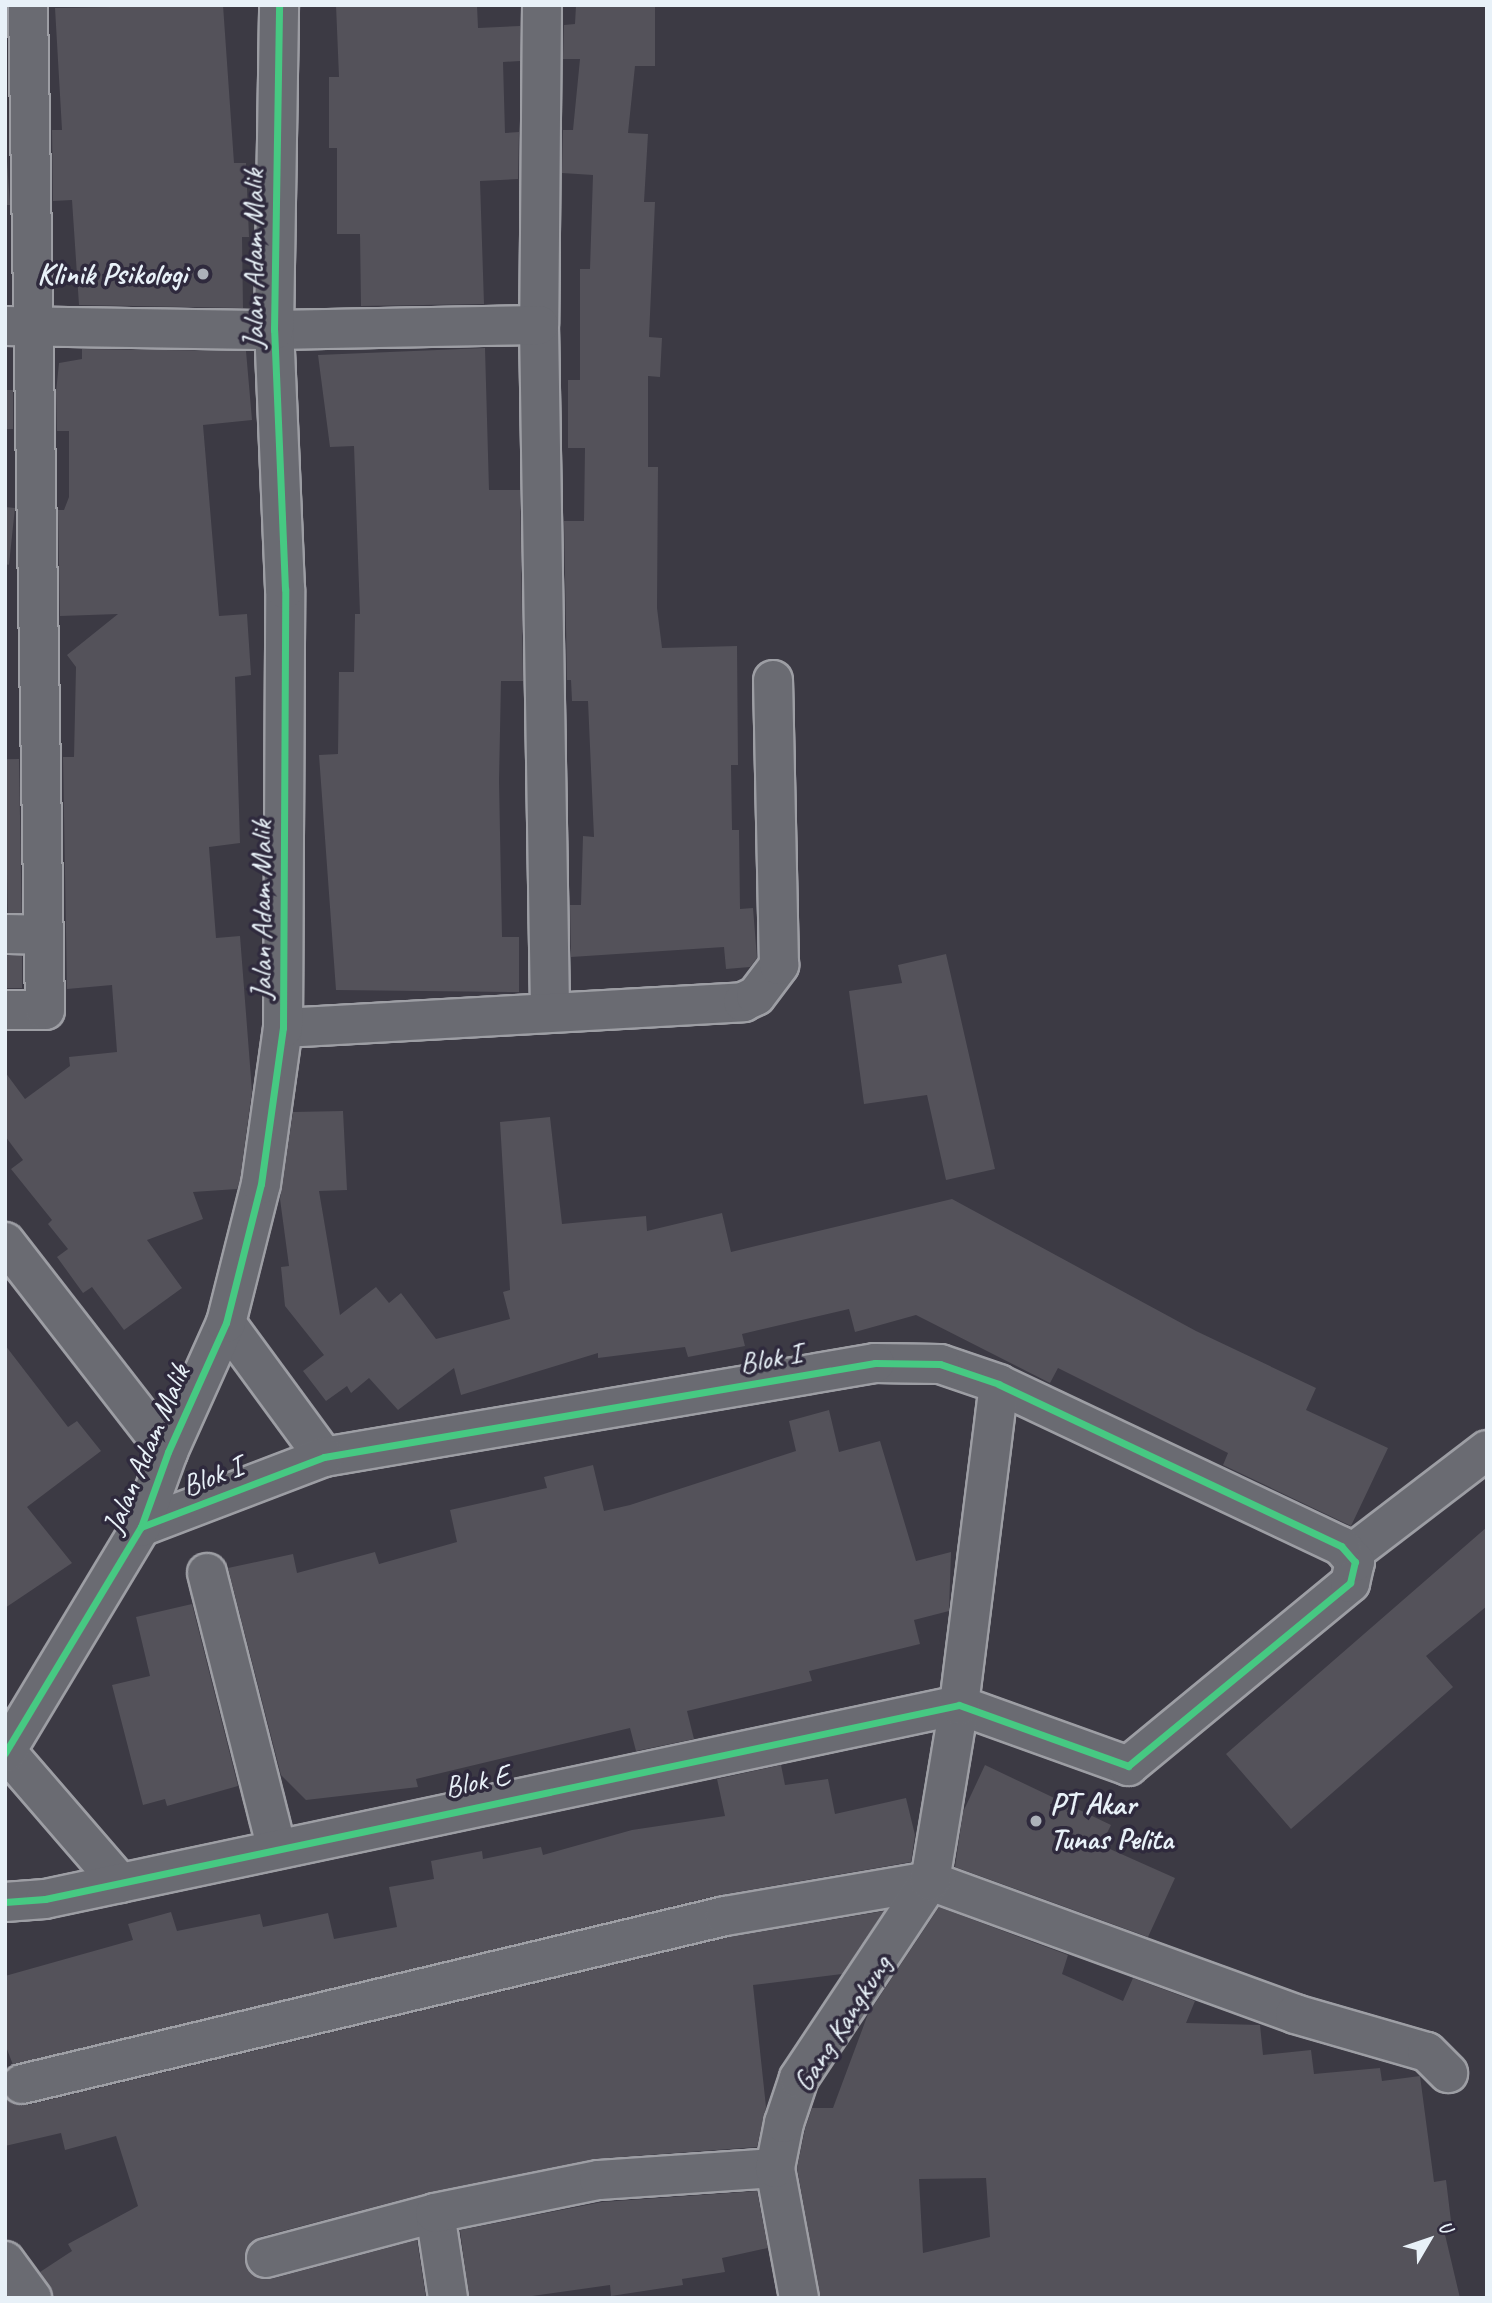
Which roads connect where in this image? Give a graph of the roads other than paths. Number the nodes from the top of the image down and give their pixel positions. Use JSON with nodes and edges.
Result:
{"nodes":[{"id":1,"x":28,"y":5,"type":"edge"},
{"id":2,"x":279,"y":5,"type":"edge"},
{"id":3,"x":542,"y":5,"type":"edge"},
{"id":4,"x":21,"y":326,"type":"edge"},
{"id":5,"x":540,"y":326,"type":"junction"},
{"id":6,"x":274,"y":330,"type":"junction"},
{"id":7,"x":773,"y":680,"type":"dead end"},
{"id":8,"x":5,"y":934,"type":"edge"},
{"id":9,"x":44,"y":935,"type":"junction"},
{"id":10,"x":550,"y":1009,"type":"junction"},
{"id":11,"x":5,"y":1010,"type":"edge"},
{"id":12,"x":283,"y":1028,"type":"junction"},
{"id":13,"x":5,"y":1242,"type":"edge"},
{"id":14,"x":226,"y":1324,"type":"junction"},
{"id":15,"x":999,"y":1384,"type":"junction"},
{"id":16,"x":1487,"y":1450,"type":"edge"},
{"id":17,"x":168,"y":1452,"type":"junction"},
{"id":18,"x":324,"y":1457,"type":"junction"},
{"id":19,"x":141,"y":1527,"type":"junction"},
{"id":20,"x":1350,"y":1569,"type":"junction"},
{"id":21,"x":207,"y":1573,"type":"dead end"},
{"id":22,"x":959,"y":1705,"type":"junction"},
{"id":23,"x":6,"y":1752,"type":"edge"},
{"id":24,"x":276,"y":1846,"type":"junction"},
{"id":25,"x":930,"y":1881,"type":"junction"},
{"id":26,"x":120,"y":1883,"type":"junction"},
{"id":27,"x":5,"y":1902,"type":"edge"},
{"id":28,"x":1448,"y":2073,"type":"dead end"},
{"id":29,"x":22,"y":2084,"type":"dead end"},
{"id":30,"x":775,"y":2168,"type":"junction"},
{"id":31,"x":435,"y":2213,"type":"junction"},
{"id":32,"x":266,"y":2258,"type":"dead end"},
{"id":33,"x":5,"y":2261,"type":"edge"},
{"id":34,"x":32,"y":2298,"type":"edge"},
{"id":35,"x":448,"y":2298,"type":"edge"},
{"id":36,"x":799,"y":2298,"type":"edge"}],
"edges":[{"from":1,"to":4,"type":"street"},
{"from":2,"to":6,"type":"street","name":"Jalan Adam Malik"},
{"from":3,"to":5,"type":"street"},
{"from":4,"to":6,"type":"street"},
{"from":4,"to":9,"type":"street"},
{"from":5,"to":6,"type":"street"},
{"from":5,"to":10,"type":"street"},
{"from":6,"to":12,"type":"street","name":"Jalan Adam Malik"},
{"from":7,"to":10,"type":"street"},
{"from":8,"to":9,"type":"street"},
{"from":9,"to":11,"type":"street"},
{"from":10,"to":12,"type":"street"},
{"from":12,"to":14,"type":"street","name":"Jalan Adam Malik"},
{"from":13,"to":17,"type":"street"},
{"from":14,"to":17,"type":"street","name":"Jalan Adam Malik"},
{"from":14,"to":18,"type":"street"},
{"from":15,"to":18,"type":"street","name":"Blok I"},
{"from":15,"to":20,"type":"street","name":"Blok I"},
{"from":15,"to":22,"type":"street"},
{"from":16,"to":20,"type":"street"},
{"from":17,"to":19,"type":"street","name":"Jalan Adam Malik"},
{"from":18,"to":19,"type":"street","name":"Blok I"},
{"from":19,"to":23,"type":"street","name":"Jalan Adam Malik"},
{"from":20,"to":22,"type":"street"},
{"from":21,"to":24,"type":"street"},
{"from":22,"to":24,"type":"street","name":"Blok E"},
{"from":22,"to":25,"type":"street"},
{"from":23,"to":26,"type":"street"},
{"from":24,"to":26,"type":"street","name":"Blok E"},
{"from":25,"to":28,"type":"street"},
{"from":25,"to":29,"type":"street"},
{"from":25,"to":30,"type":"street","name":"Gang Kangkung"},
{"from":26,"to":27,"type":"street","name":"Blok E"},
{"from":30,"to":31,"type":"street"},
{"from":30,"to":36,"type":"street","name":"Gang Kangkung"},
{"from":31,"to":32,"type":"street"},
{"from":31,"to":35,"type":"street"},
{"from":33,"to":34,"type":"street"}]}
